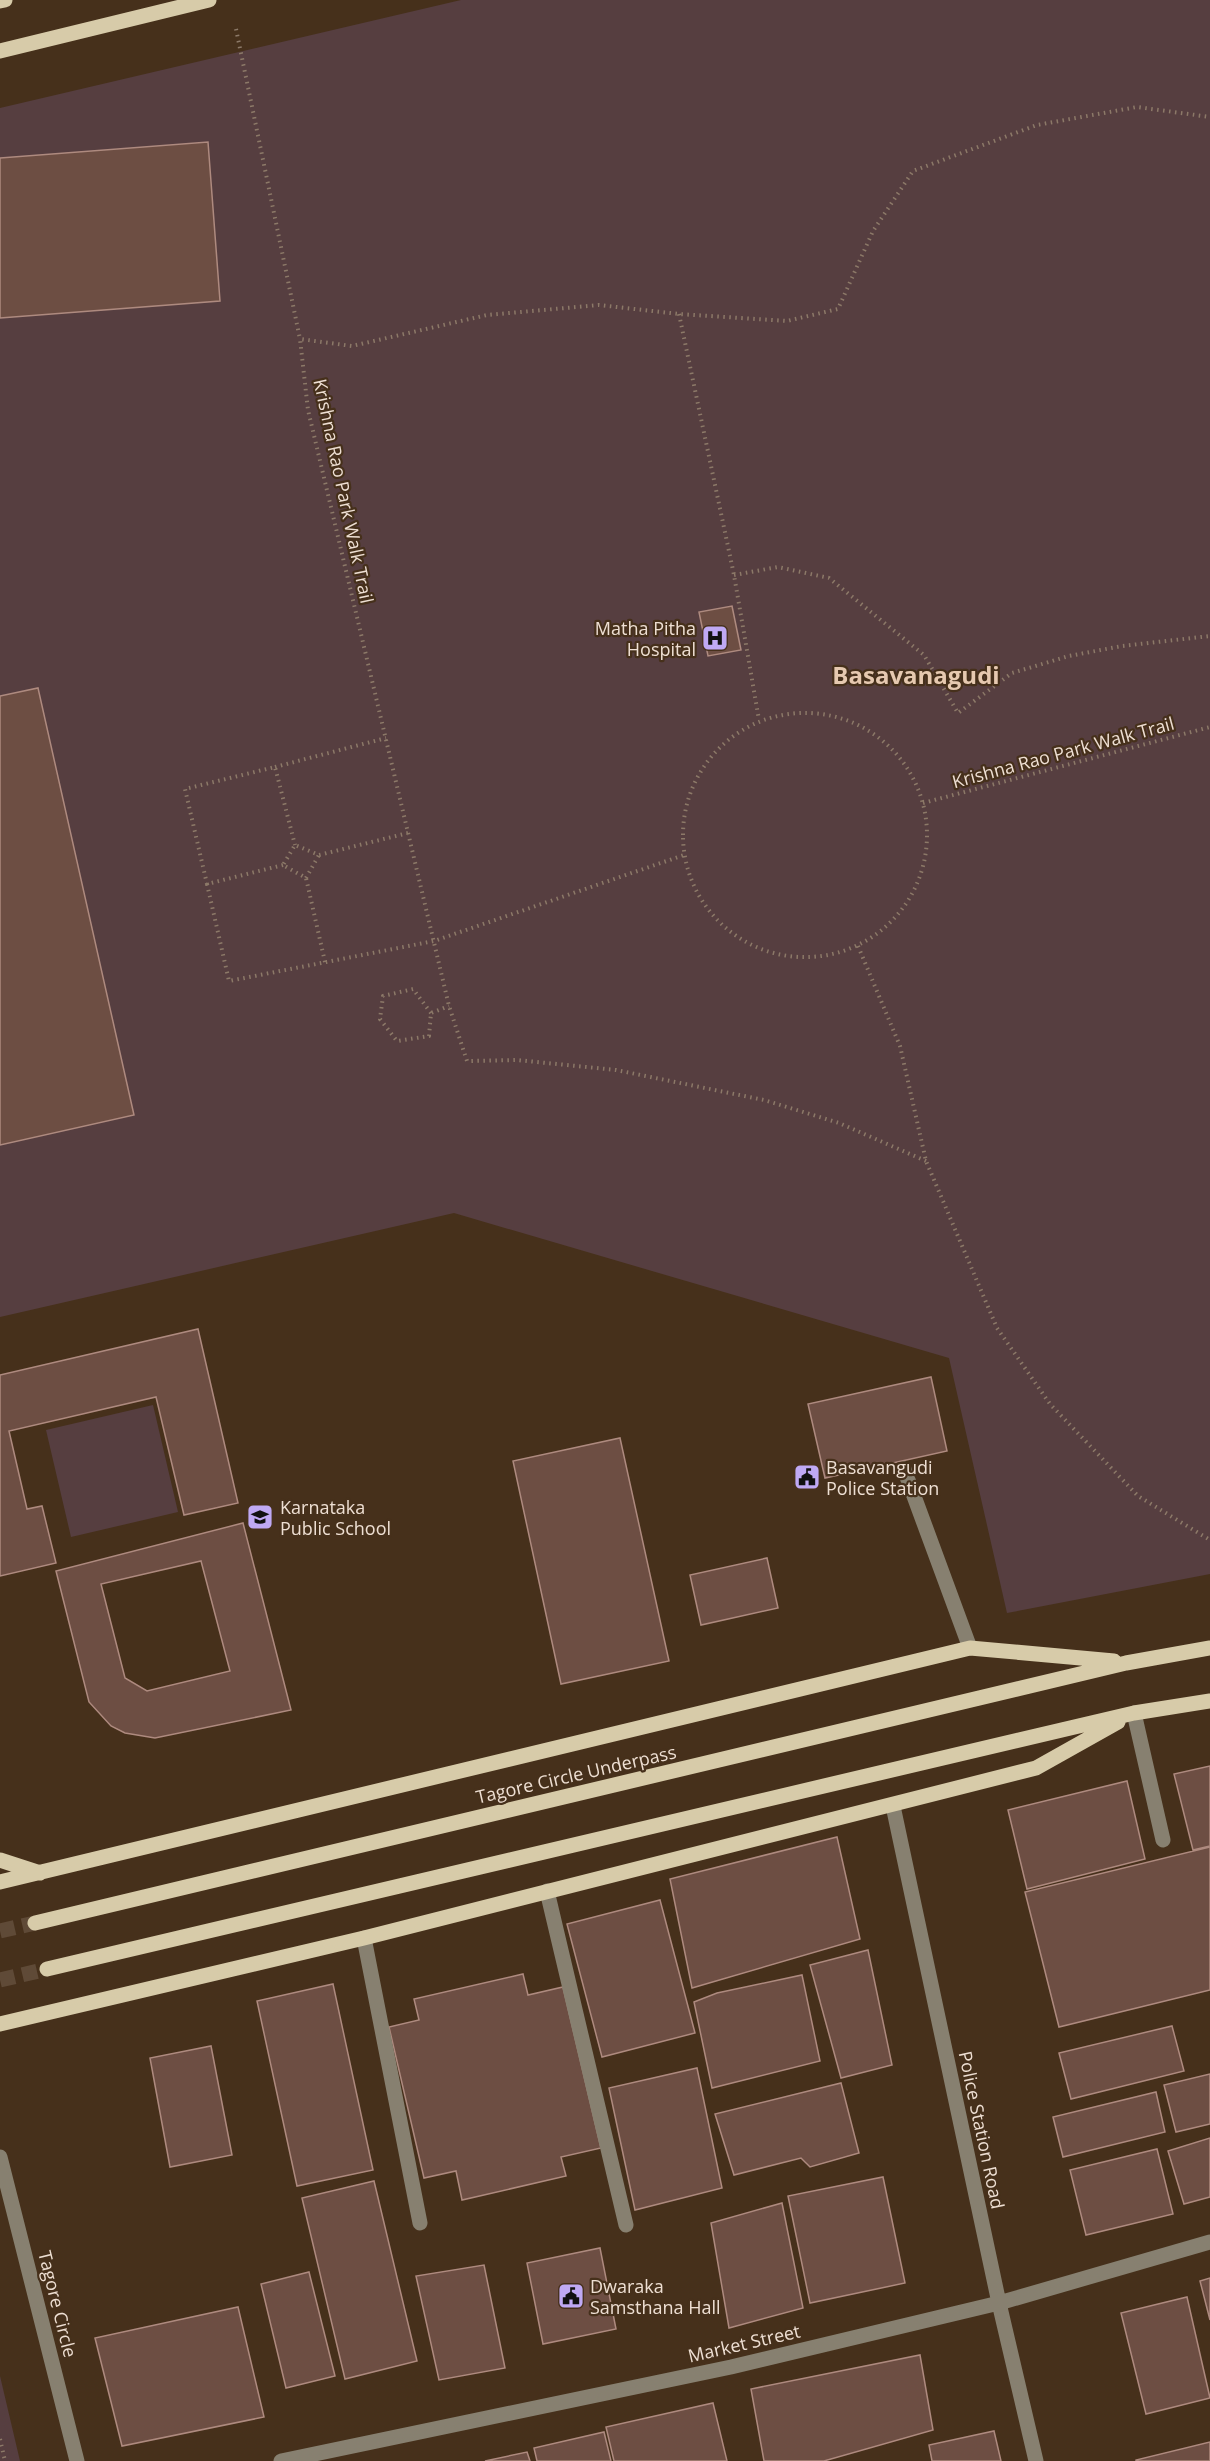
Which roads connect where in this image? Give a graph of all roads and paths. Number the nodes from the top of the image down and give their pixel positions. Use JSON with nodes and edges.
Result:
{"nodes":[{"id":1,"x":5,"y":0,"type":"edge"},
{"id":2,"x":209,"y":0,"type":"edge"},
{"id":3,"x":0,"y":1,"type":"edge"},
{"id":4,"x":236,"y":29,"type":"dead end"},
{"id":5,"x":0,"y":51,"type":"edge"},
{"id":6,"x":1210,"y":117,"type":"edge"},
{"id":7,"x":679,"y":314,"type":"junction"},
{"id":8,"x":300,"y":339,"type":"junction"},
{"id":9,"x":734,"y":575,"type":"junction"},
{"id":10,"x":1210,"y":636,"type":"edge"},
{"id":11,"x":759,"y":720,"type":"junction"},
{"id":12,"x":1210,"y":727,"type":"edge"},
{"id":13,"x":386,"y":738,"type":"junction"},
{"id":14,"x":275,"y":766,"type":"junction"},
{"id":15,"x":923,"y":803,"type":"junction"},
{"id":16,"x":408,"y":833,"type":"junction"},
{"id":17,"x":295,"y":845,"type":"junction"},
{"id":18,"x":319,"y":855,"type":"junction"},
{"id":19,"x":684,"y":855,"type":"junction"},
{"id":20,"x":283,"y":865,"type":"junction"},
{"id":21,"x":306,"y":878,"type":"junction"},
{"id":22,"x":207,"y":884,"type":"junction"},
{"id":23,"x":434,"y":941,"type":"junction"},
{"id":24,"x":858,"y":946,"type":"junction"},
{"id":25,"x":325,"y":962,"type":"junction"},
{"id":26,"x":449,"y":1006,"type":"junction"},
{"id":27,"x":430,"y":1013,"type":"junction"},
{"id":28,"x":926,"y":1161,"type":"junction"},
{"id":29,"x":904,"y":1469,"type":"dead end"},
{"id":30,"x":1210,"y":1540,"type":"edge"},
{"id":31,"x":970,"y":1648,"type":"junction"},
{"id":32,"x":1210,"y":1648,"type":"edge"},
{"id":33,"x":1126,"y":1663,"type":"junction"},
{"id":34,"x":1210,"y":1701,"type":"edge"},
{"id":35,"x":1134,"y":1713,"type":"junction"},
{"id":36,"x":893,"y":1806,"type":"junction"},
{"id":37,"x":1163,"y":1840,"type":"dead end"},
{"id":38,"x":0,"y":1860,"type":"edge"},
{"id":39,"x":40,"y":1873,"type":"junction"},
{"id":40,"x":0,"y":1882,"type":"edge"},
{"id":41,"x":547,"y":1891,"type":"junction"},
{"id":42,"x":35,"y":1923,"type":"tunnel mouth"},
{"id":43,"x":364,"y":1938,"type":"junction"},
{"id":44,"x":47,"y":1969,"type":"tunnel mouth"},
{"id":45,"x":0,"y":2024,"type":"edge"},
{"id":46,"x":0,"y":2157,"type":"edge"},
{"id":47,"x":420,"y":2223,"type":"dead end"},
{"id":48,"x":626,"y":2225,"type":"dead end"},
{"id":49,"x":1210,"y":2242,"type":"edge"},
{"id":50,"x":999,"y":2303,"type":"junction"},
{"id":51,"x":0,"y":2439,"type":"edge"},
{"id":52,"x":5,"y":2461,"type":"edge"},
{"id":53,"x":77,"y":2461,"type":"edge"},
{"id":54,"x":281,"y":2461,"type":"edge"},
{"id":55,"x":1036,"y":2461,"type":"edge"}],
"edges":[{"from":1,"to":3,"type":"main road"},
{"from":2,"to":5,"type":"main road"},
{"from":4,"to":8,"type":"path","name":"Krishna Rao Park Walk Trail"},
{"from":6,"to":7,"type":"path"},
{"from":7,"to":8,"type":"path"},
{"from":7,"to":9,"type":"path"},
{"from":8,"to":13,"type":"path","name":"Krishna Rao Park Walk Trail"},
{"from":9,"to":10,"type":"path"},
{"from":9,"to":11,"type":"path"},
{"from":11,"to":15,"type":"path"},
{"from":11,"to":19,"type":"path"},
{"from":12,"to":15,"type":"path","name":"Krishna Rao Park Walk Trail"},
{"from":13,"to":14,"type":"path"},
{"from":13,"to":16,"type":"path","name":"Krishna Rao Park Walk Trail"},
{"from":14,"to":17,"type":"path"},
{"from":14,"to":22,"type":"path"},
{"from":15,"to":24,"type":"path"},
{"from":16,"to":18,"type":"path"},
{"from":16,"to":23,"type":"path","name":"Krishna Rao Park Walk Trail"},
{"from":17,"to":18,"type":"path"},
{"from":17,"to":20,"type":"path"},
{"from":18,"to":21,"type":"path"},
{"from":19,"to":23,"type":"path"},
{"from":19,"to":24,"type":"path"},
{"from":20,"to":21,"type":"path"},
{"from":20,"to":22,"type":"path"},
{"from":21,"to":25,"type":"path"},
{"from":22,"to":25,"type":"path"},
{"from":23,"to":25,"type":"path"},
{"from":23,"to":26,"type":"path","name":"Krishna Rao Park Walk Trail"},
{"from":24,"to":28,"type":"path"},
{"from":26,"to":27,"type":"path"},
{"from":26,"to":28,"type":"path","name":"Krishna Rao Park Walk Trail"},
{"from":27,"to":27,"type":"path"},
{"from":28,"to":30,"type":"path"},
{"from":29,"to":31,"type":"street"},
{"from":31,"to":33,"type":"main road"},
{"from":31,"to":39,"type":"main road"},
{"from":32,"to":33,"type":"main road"},
{"from":33,"to":42,"type":"main road","name":"Tagore Circle Underpass"},
{"from":34,"to":35,"type":"main road"},
{"from":35,"to":36,"type":"main road"},
{"from":35,"to":37,"type":"street"},
{"from":35,"to":44,"type":"main road"},
{"from":36,"to":41,"type":"main road"},
{"from":36,"to":50,"type":"street","name":"Police Station Road"},
{"from":38,"to":39,"type":"main road"},
{"from":39,"to":40,"type":"main road"},
{"from":41,"to":43,"type":"main road"},
{"from":41,"to":48,"type":"street"},
{"from":43,"to":45,"type":"main road"},
{"from":43,"to":47,"type":"street"},
{"from":46,"to":53,"type":"street","name":"Tagore Circle"},
{"from":49,"to":50,"type":"street","name":"Market Street"},
{"from":50,"to":54,"type":"street","name":"Market Street"},
{"from":50,"to":55,"type":"street","name":"Police Station Road"},
{"from":51,"to":52,"type":"path"}]}
